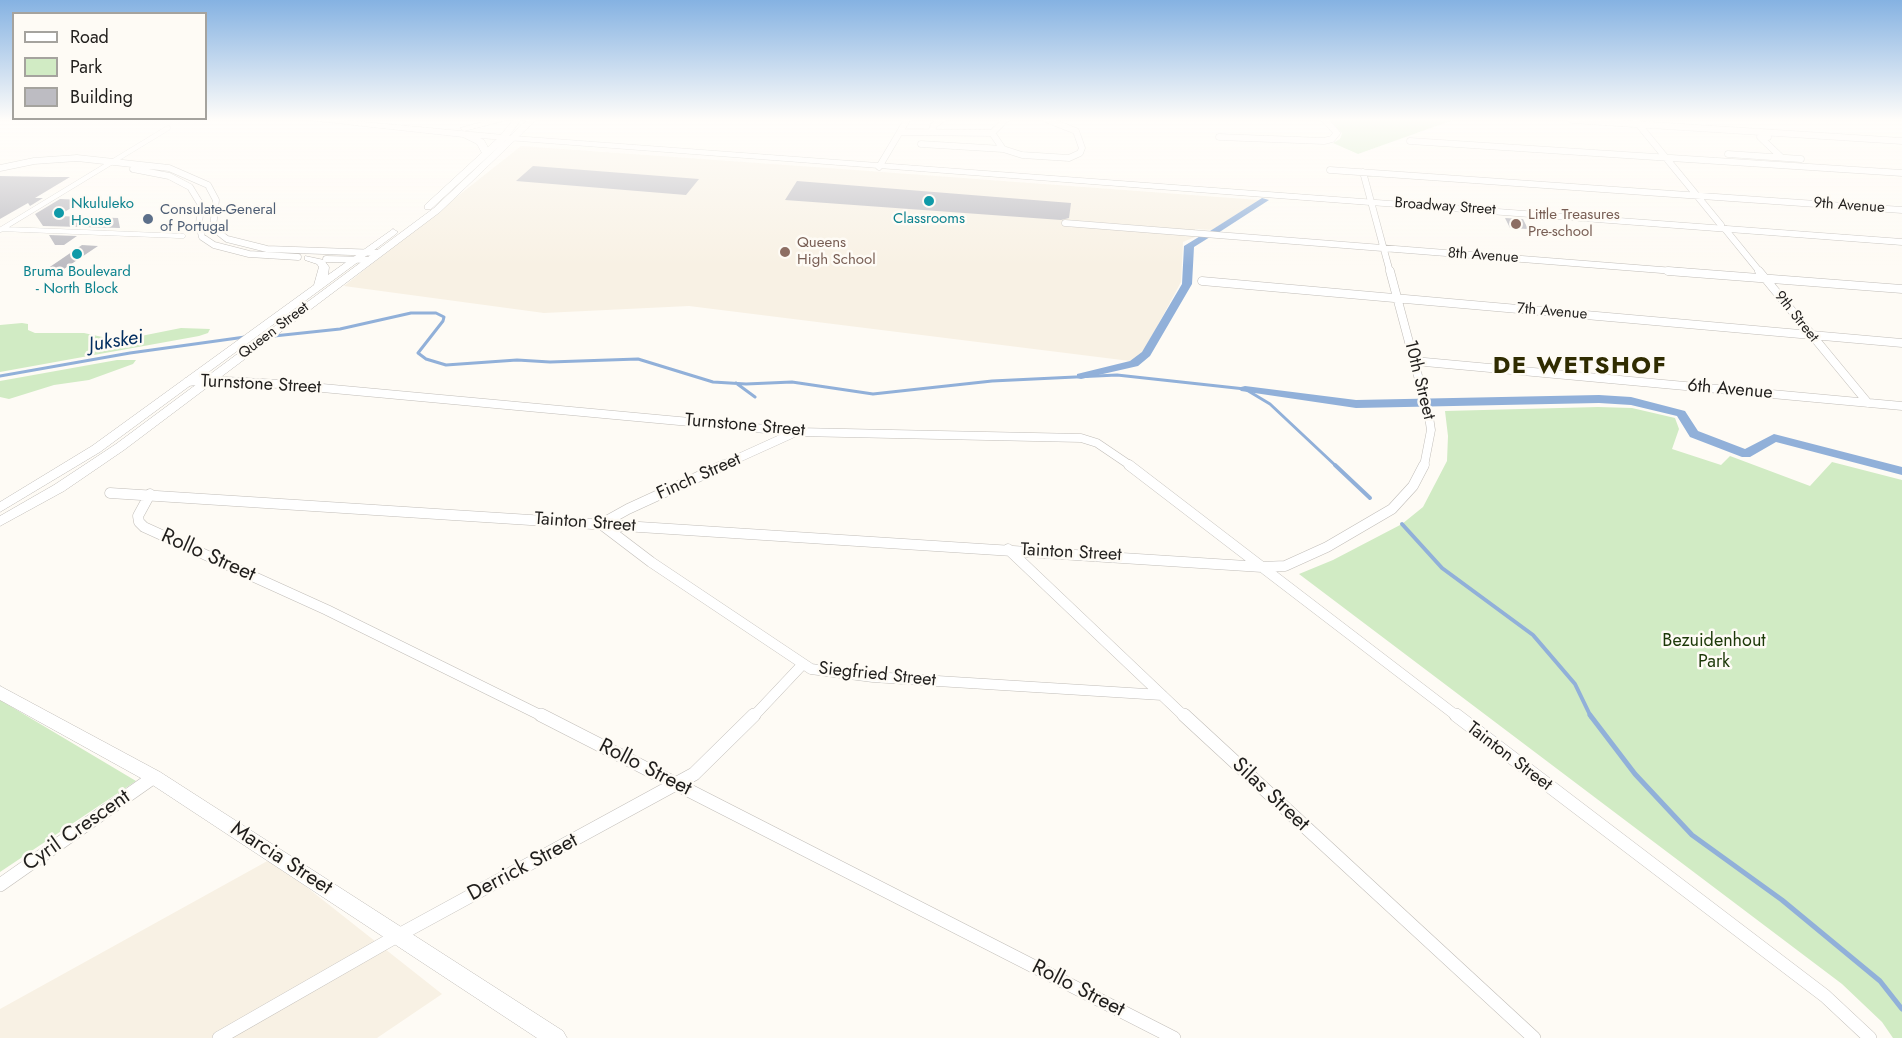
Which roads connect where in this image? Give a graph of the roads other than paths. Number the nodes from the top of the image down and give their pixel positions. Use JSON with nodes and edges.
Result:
{"nodes":[{"id":1,"x":102,"y":168,"type":"edge"},
{"id":2,"x":126,"y":168,"type":"edge"},
{"id":3,"x":169,"y":168,"type":"edge"},
{"id":4,"x":469,"y":168,"type":"edge"},
{"id":5,"x":480,"y":168,"type":"edge"},
{"id":6,"x":955,"y":168,"type":"edge"},
{"id":7,"x":1675,"y":168,"type":"edge"},
{"id":8,"x":1845,"y":168,"type":"edge"},
{"id":9,"x":1330,"y":170,"type":"dead end"},
{"id":10,"x":1363,"y":172,"type":"junction"},
{"id":11,"x":1902,"y":172,"type":"edge"},
{"id":12,"x":1697,"y":195,"type":"junction"},
{"id":13,"x":1370,"y":199,"type":"junction"},
{"id":14,"x":1902,"y":210,"type":"edge"},
{"id":15,"x":1065,"y":223,"type":"dead end"},
{"id":16,"x":1723,"y":227,"type":"junction"},
{"id":17,"x":0,"y":229,"type":"edge"},
{"id":18,"x":183,"y":236,"type":"dead end"},
{"id":19,"x":1902,"y":240,"type":"edge"},
{"id":20,"x":1384,"y":248,"type":"junction"},
{"id":21,"x":366,"y":256,"type":"junction"},
{"id":22,"x":308,"y":258,"type":"junction"},
{"id":23,"x":352,"y":260,"type":"junction"},
{"id":24,"x":1764,"y":278,"type":"junction"},
{"id":25,"x":1202,"y":281,"type":"dead end"},
{"id":26,"x":318,"y":285,"type":"junction"},
{"id":27,"x":1902,"y":289,"type":"edge"},
{"id":28,"x":1398,"y":299,"type":"junction"},
{"id":29,"x":1811,"y":335,"type":"junction"},
{"id":30,"x":1902,"y":343,"type":"edge"},
{"id":31,"x":1414,"y":361,"type":"junction"},
{"id":32,"x":209,"y":381,"type":"junction"},
{"id":33,"x":188,"y":382,"type":"junction"},
{"id":34,"x":1868,"y":403,"type":"junction"},
{"id":35,"x":1902,"y":406,"type":"edge"},
{"id":36,"x":798,"y":432,"type":"junction"},
{"id":37,"x":111,"y":493,"type":"dead end"},
{"id":38,"x":150,"y":494,"type":"junction"},
{"id":39,"x":0,"y":508,"type":"edge"},
{"id":40,"x":0,"y":522,"type":"edge"},
{"id":41,"x":601,"y":524,"type":"junction"},
{"id":42,"x":1008,"y":549,"type":"junction"},
{"id":43,"x":1262,"y":567,"type":"junction"},
{"id":44,"x":801,"y":665,"type":"junction"},
{"id":45,"x":0,"y":692,"type":"edge"},
{"id":46,"x":1162,"y":695,"type":"junction"},
{"id":47,"x":154,"y":777,"type":"junction"},
{"id":48,"x":676,"y":784,"type":"junction"},
{"id":49,"x":0,"y":885,"type":"edge"},
{"id":50,"x":397,"y":936,"type":"junction"},
{"id":51,"x":219,"y":1038,"type":"edge"},
{"id":52,"x":556,"y":1038,"type":"edge"},
{"id":53,"x":1174,"y":1038,"type":"edge"},
{"id":54,"x":1534,"y":1038,"type":"edge"},
{"id":55,"x":1870,"y":1038,"type":"edge"}],
"edges":[{"from":1,"to":17,"type":"street"},
{"from":2,"to":22,"type":"street"},
{"from":3,"to":21,"type":"street"},
{"from":4,"to":21,"type":"main road","name":"Queen Street"},
{"from":5,"to":21,"type":"main road","name":"Queen Street"},
{"from":6,"to":13,"type":"main road","name":"Broadway Street"},
{"from":7,"to":12,"type":"street","name":"9th Street"},
{"from":8,"to":11,"type":"street"},
{"from":9,"to":10,"type":"street","name":"9th Avenue"},
{"from":10,"to":12,"type":"street","name":"9th Avenue"},
{"from":10,"to":13,"type":"street","name":"10th Street"},
{"from":12,"to":14,"type":"street","name":"9th Avenue"},
{"from":12,"to":16,"type":"street","name":"9th Street"},
{"from":13,"to":16,"type":"main road","name":"Broadway Street"},
{"from":13,"to":20,"type":"street","name":"10th Street"},
{"from":15,"to":20,"type":"street","name":"8th Avenue"},
{"from":16,"to":19,"type":"main road","name":"Broadway Street"},
{"from":16,"to":24,"type":"street","name":"9th Street"},
{"from":17,"to":18,"type":"street"},
{"from":20,"to":24,"type":"street","name":"8th Avenue"},
{"from":20,"to":28,"type":"street","name":"10th Street"},
{"from":21,"to":23,"type":"main road","name":"Queen Street"},
{"from":21,"to":32,"type":"main road","name":"Queen Street"},
{"from":22,"to":23,"type":"street"},
{"from":22,"to":26,"type":"main road"},
{"from":23,"to":26,"type":"main road","name":"Queen Street"},
{"from":24,"to":27,"type":"street","name":"8th Avenue"},
{"from":24,"to":29,"type":"street","name":"9th Street"},
{"from":25,"to":28,"type":"street","name":"7th Avenue"},
{"from":26,"to":33,"type":"main road","name":"Queen Street"},
{"from":28,"to":29,"type":"street","name":"7th Avenue"},
{"from":28,"to":31,"type":"street","name":"10th Street"},
{"from":29,"to":30,"type":"street","name":"7th Avenue"},
{"from":29,"to":34,"type":"street","name":"9th Street"},
{"from":31,"to":34,"type":"street","name":"6th Avenue"},
{"from":31,"to":43,"type":"street","name":"10th Street"},
{"from":32,"to":33,"type":"street","name":"Turnstone Street"},
{"from":32,"to":36,"type":"street","name":"Turnstone Street"},
{"from":32,"to":40,"type":"main road","name":"Queen Street"},
{"from":33,"to":39,"type":"main road","name":"Queen Street"},
{"from":34,"to":35,"type":"street","name":"6th Avenue"},
{"from":36,"to":41,"type":"street","name":"Finch Street"},
{"from":36,"to":43,"type":"street","name":"Turnstone Street"},
{"from":37,"to":38,"type":"street","name":"Tainton Street"},
{"from":38,"to":41,"type":"street","name":"Tainton Street"},
{"from":38,"to":48,"type":"street","name":"Rollo Street"},
{"from":41,"to":42,"type":"street","name":"Tainton Street"},
{"from":41,"to":44,"type":"street","name":"Siegfried Street"},
{"from":42,"to":43,"type":"street","name":"Tainton Street"},
{"from":42,"to":46,"type":"street","name":"Silas Street"},
{"from":43,"to":55,"type":"street","name":"Tainton Street"},
{"from":44,"to":46,"type":"street","name":"Siegfried Street"},
{"from":44,"to":48,"type":"street","name":"Derrick Street"},
{"from":45,"to":47,"type":"main road","name":"Marcia Street"},
{"from":46,"to":54,"type":"street","name":"Silas Street"},
{"from":47,"to":49,"type":"street","name":"Cyril Crescent"},
{"from":47,"to":50,"type":"main road","name":"Marcia Street"},
{"from":48,"to":50,"type":"street","name":"Derrick Street"},
{"from":48,"to":53,"type":"street","name":"Rollo Street"},
{"from":50,"to":51,"type":"street","name":"Derrick Street"},
{"from":50,"to":52,"type":"main road","name":"Marcia Street"}]}
